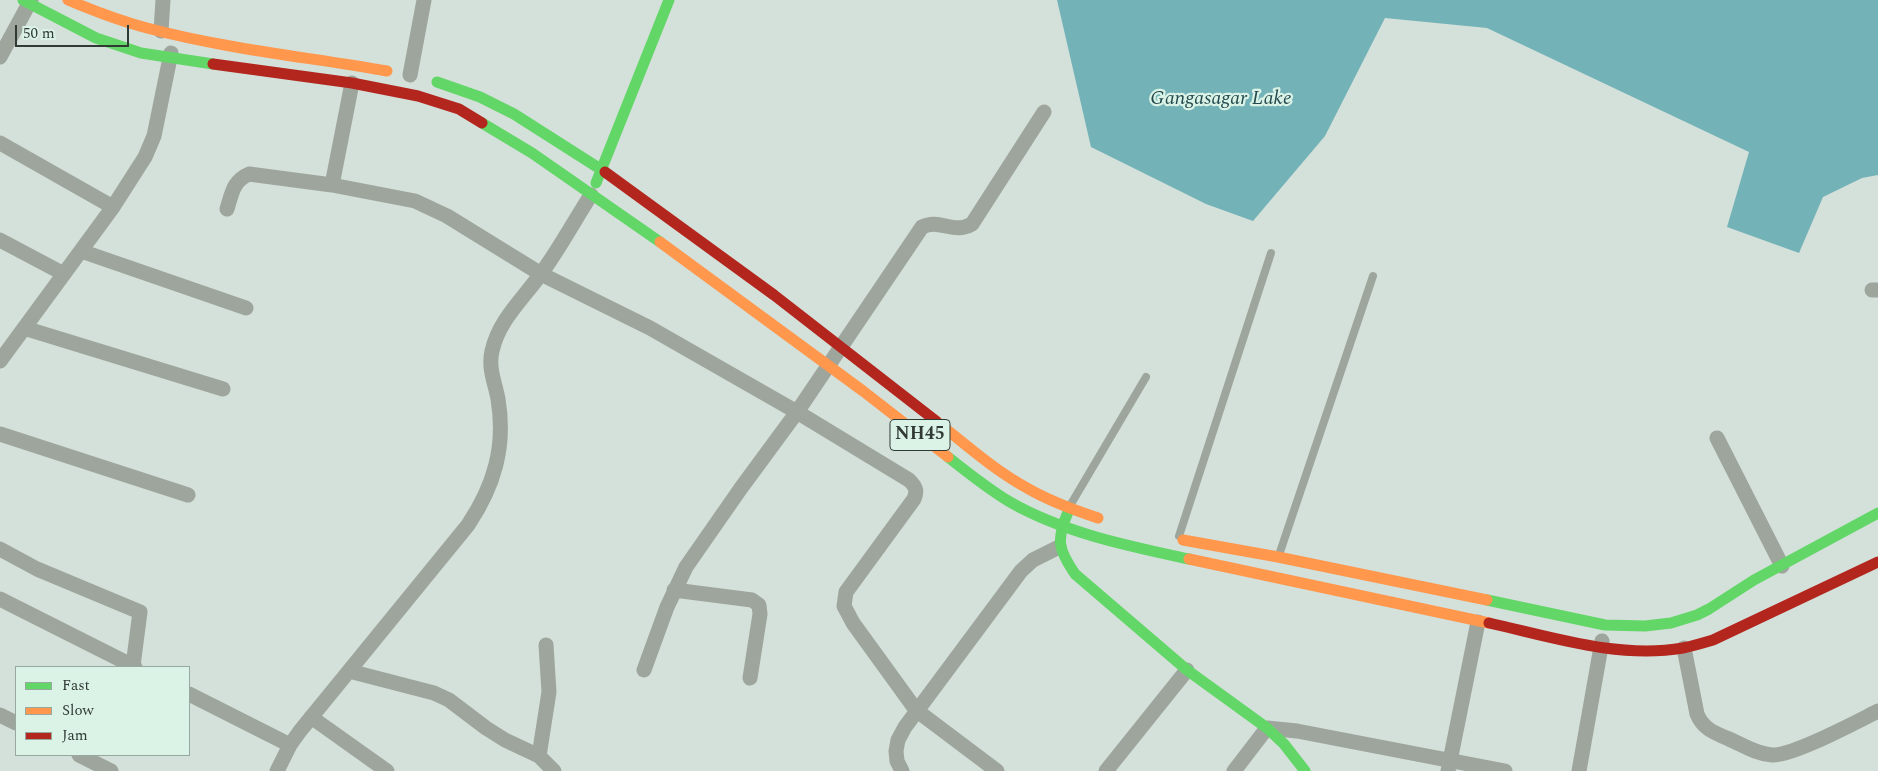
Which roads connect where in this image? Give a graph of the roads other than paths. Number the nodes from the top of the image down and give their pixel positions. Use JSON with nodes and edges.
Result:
{"nodes":[{"id":1,"x":68,"y":0,"type":"edge"},
{"id":2,"x":163,"y":0,"type":"edge"},
{"id":3,"x":424,"y":0,"type":"edge"},
{"id":4,"x":669,"y":0,"type":"edge"},
{"id":5,"x":28,"y":1,"type":"edge"},
{"id":6,"x":167,"y":33,"type":"junction"},
{"id":7,"x":0,"y":57,"type":"edge"},
{"id":8,"x":170,"y":58,"type":"junction"},
{"id":9,"x":419,"y":77,"type":"junction"},
{"id":10,"x":352,"y":84,"type":"junction"},
{"id":11,"x":1044,"y":112,"type":"dead end"},
{"id":12,"x":0,"y":143,"type":"edge"},
{"id":13,"x":602,"y":170,"type":"junction"},
{"id":14,"x":332,"y":185,"type":"junction"},
{"id":15,"x":591,"y":195,"type":"junction"},
{"id":16,"x":113,"y":207,"type":"junction"},
{"id":17,"x":227,"y":209,"type":"dead end"},
{"id":18,"x":0,"y":240,"type":"edge"},
{"id":19,"x":81,"y":251,"type":"junction"},
{"id":20,"x":1271,"y":253,"type":"dead end"},
{"id":21,"x":64,"y":274,"type":"junction"},
{"id":22,"x":541,"y":274,"type":"junction"},
{"id":23,"x":1372,"y":276,"type":"dead end"},
{"id":24,"x":246,"y":308,"type":"dead end"},
{"id":25,"x":24,"y":328,"type":"junction"},
{"id":26,"x":841,"y":348,"type":"junction"},
{"id":27,"x":0,"y":361,"type":"edge"},
{"id":28,"x":828,"y":367,"type":"junction"},
{"id":29,"x":1146,"y":377,"type":"dead end"},
{"id":30,"x":223,"y":389,"type":"dead end"},
{"id":31,"x":797,"y":412,"type":"junction"},
{"id":32,"x":0,"y":434,"type":"edge"},
{"id":33,"x":1717,"y":438,"type":"dead end"},
{"id":34,"x":188,"y":495,"type":"dead end"},
{"id":35,"x":1069,"y":508,"type":"junction"},
{"id":36,"x":1876,"y":515,"type":"edge"},
{"id":37,"x":1105,"y":520,"type":"dead end"},
{"id":38,"x":1062,"y":525,"type":"junction"},
{"id":39,"x":1174,"y":538,"type":"joint"},
{"id":40,"x":1059,"y":547,"type":"junction"},
{"id":41,"x":0,"y":549,"type":"edge"},
{"id":42,"x":1278,"y":557,"type":"junction"},
{"id":43,"x":1878,"y":562,"type":"edge"},
{"id":44,"x":1782,"y":566,"type":"junction"},
{"id":45,"x":674,"y":590,"type":"junction"},
{"id":46,"x":0,"y":599,"type":"edge"},
{"id":47,"x":1478,"y":622,"type":"junction"},
{"id":48,"x":1605,"y":625,"type":"junction"},
{"id":49,"x":546,"y":645,"type":"dead end"},
{"id":50,"x":1602,"y":648,"type":"junction"},
{"id":51,"x":1684,"y":648,"type":"junction"},
{"id":52,"x":132,"y":666,"type":"edge"},
{"id":53,"x":134,"y":666,"type":"edge"},
{"id":54,"x":644,"y":670,"type":"dead end"},
{"id":55,"x":1187,"y":670,"type":"junction"},
{"id":56,"x":349,"y":671,"type":"junction"},
{"id":57,"x":750,"y":678,"type":"dead end"},
{"id":58,"x":190,"y":695,"type":"edge"},
{"id":59,"x":916,"y":710,"type":"junction"},
{"id":60,"x":1878,"y":711,"type":"edge"},
{"id":61,"x":0,"y":715,"type":"edge"},
{"id":62,"x":311,"y":717,"type":"junction"},
{"id":63,"x":15,"y":722,"type":"edge"},
{"id":64,"x":1267,"y":728,"type":"junction"},
{"id":65,"x":290,"y":745,"type":"junction"},
{"id":66,"x":81,"y":756,"type":"edge"},
{"id":67,"x":539,"y":756,"type":"junction"},
{"id":68,"x":1449,"y":766,"type":"edge"},
{"id":69,"x":111,"y":771,"type":"edge"},
{"id":70,"x":277,"y":771,"type":"edge"},
{"id":71,"x":387,"y":771,"type":"edge"},
{"id":72,"x":554,"y":771,"type":"edge"},
{"id":73,"x":902,"y":771,"type":"edge"},
{"id":74,"x":997,"y":771,"type":"edge"},
{"id":75,"x":1106,"y":771,"type":"edge"},
{"id":76,"x":1234,"y":771,"type":"edge"},
{"id":77,"x":1305,"y":771,"type":"edge"},
{"id":78,"x":1505,"y":771,"type":"edge"},
{"id":79,"x":1579,"y":771,"type":"edge"}],
"edges":[{"from":1,"to":6,"type":"main road","number":"NH45"},
{"from":2,"to":6,"type":"street"},
{"from":3,"to":9,"type":"street"},
{"from":4,"to":13,"type":"main road"},
{"from":5,"to":7,"type":"street"},
{"from":5,"to":8,"type":"main road","number":"NH45"},
{"from":6,"to":8,"type":"street"},
{"from":6,"to":9,"type":"main road","number":"NH45"},
{"from":8,"to":10,"type":"main road","number":"NH45"},
{"from":8,"to":16,"type":"street"},
{"from":9,"to":13,"type":"main road","number":"NH45"},
{"from":10,"to":14,"type":"street"},
{"from":10,"to":15,"type":"main road","number":"NH45"},
{"from":11,"to":26,"type":"street"},
{"from":12,"to":16,"type":"street"},
{"from":13,"to":15,"type":"main road"},
{"from":13,"to":26,"type":"main road","number":"NH45"},
{"from":14,"to":17,"type":"street"},
{"from":14,"to":22,"type":"street"},
{"from":15,"to":22,"type":"street"},
{"from":15,"to":28,"type":"main road","number":"NH45"},
{"from":16,"to":19,"type":"street"},
{"from":18,"to":21,"type":"street"},
{"from":19,"to":21,"type":"street"},
{"from":19,"to":24,"type":"street"},
{"from":20,"to":39,"type":"lane"},
{"from":21,"to":25,"type":"street"},
{"from":22,"to":31,"type":"street"},
{"from":22,"to":56,"type":"street"},
{"from":23,"to":42,"type":"lane"},
{"from":25,"to":27,"type":"street"},
{"from":25,"to":30,"type":"street"},
{"from":26,"to":28,"type":"street"},
{"from":26,"to":35,"type":"main road","number":"NH45"},
{"from":28,"to":31,"type":"street"},
{"from":28,"to":38,"type":"main road","number":"NH45"},
{"from":29,"to":35,"type":"lane"},
{"from":31,"to":45,"type":"street"},
{"from":31,"to":59,"type":"street"},
{"from":32,"to":34,"type":"street"},
{"from":33,"to":44,"type":"street"},
{"from":35,"to":37,"type":"main road","number":"NH45"},
{"from":35,"to":38,"type":"main road"},
{"from":36,"to":44,"type":"main road"},
{"from":38,"to":40,"type":"main road"},
{"from":38,"to":47,"type":"main road","number":"NH45"},
{"from":39,"to":42,"type":"main road"},
{"from":40,"to":55,"type":"main road"},
{"from":40,"to":59,"type":"street"},
{"from":41,"to":53,"type":"street"},
{"from":42,"to":48,"type":"main road"},
{"from":43,"to":51,"type":"main road","number":"NH45"},
{"from":44,"to":48,"type":"main road"},
{"from":45,"to":54,"type":"street"},
{"from":45,"to":57,"type":"street"},
{"from":46,"to":52,"type":"street"},
{"from":47,"to":50,"type":"main road","number":"NH45"},
{"from":47,"to":68,"type":"street"},
{"from":48,"to":50,"type":"street"},
{"from":49,"to":67,"type":"street"},
{"from":50,"to":51,"type":"main road","number":"NH45"},
{"from":50,"to":79,"type":"street"},
{"from":51,"to":60,"type":"street"},
{"from":55,"to":64,"type":"main road"},
{"from":55,"to":75,"type":"street"},
{"from":56,"to":62,"type":"street"},
{"from":56,"to":67,"type":"street"},
{"from":58,"to":65,"type":"street"},
{"from":59,"to":73,"type":"street"},
{"from":59,"to":74,"type":"street"},
{"from":61,"to":63,"type":"street"},
{"from":62,"to":65,"type":"street"},
{"from":62,"to":71,"type":"street"},
{"from":64,"to":68,"type":"street"},
{"from":64,"to":76,"type":"street"},
{"from":64,"to":77,"type":"main road"},
{"from":65,"to":70,"type":"street"},
{"from":66,"to":69,"type":"street"},
{"from":67,"to":72,"type":"street"},
{"from":68,"to":78,"type":"street"}]}
